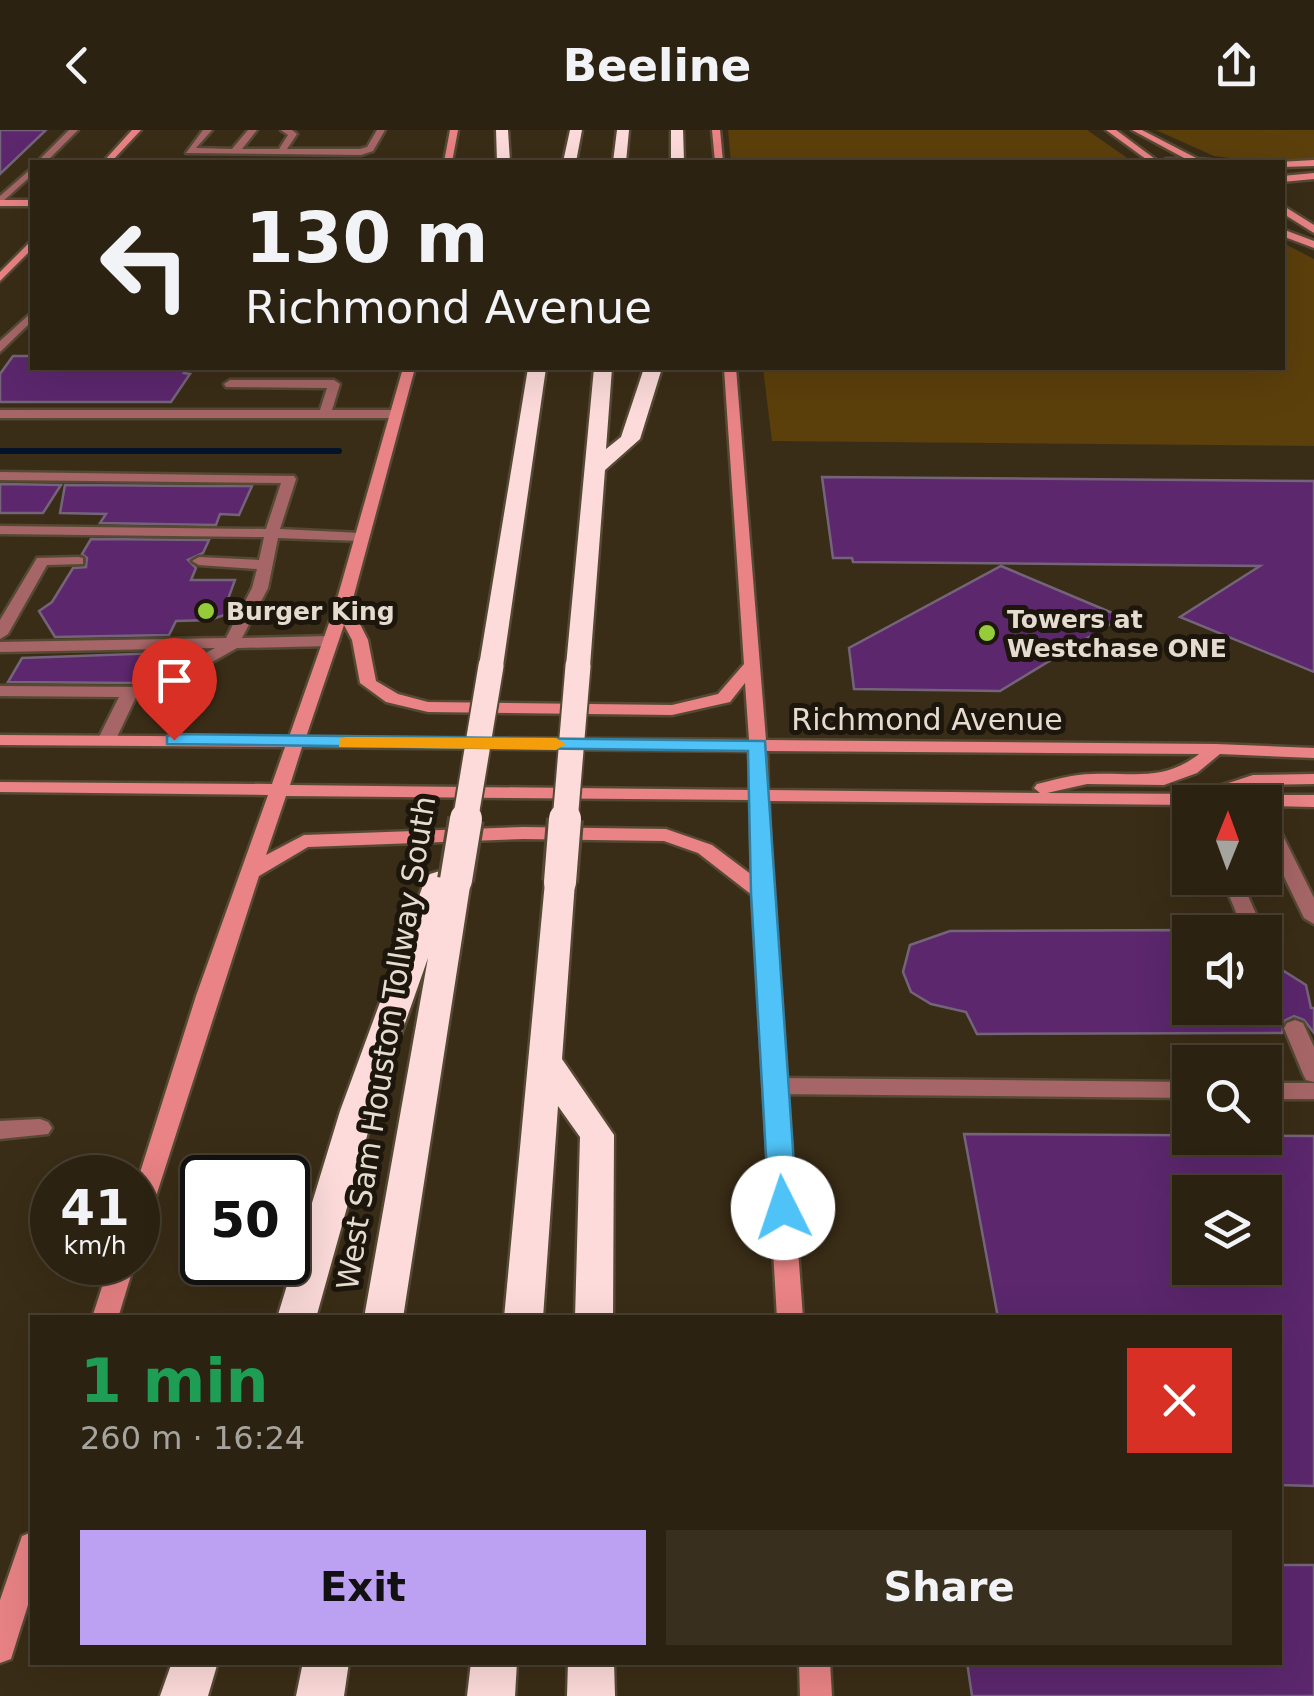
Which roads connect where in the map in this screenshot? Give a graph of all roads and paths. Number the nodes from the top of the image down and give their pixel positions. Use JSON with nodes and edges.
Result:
{"nodes":[{"id":1,"x":74,"y":130,"type":"edge"},
{"id":2,"x":137,"y":130,"type":"edge"},
{"id":3,"x":208,"y":130,"type":"edge"},
{"id":4,"x":253,"y":130,"type":"edge"},
{"id":5,"x":285,"y":130,"type":"edge"},
{"id":6,"x":381,"y":130,"type":"edge"},
{"id":7,"x":454,"y":130,"type":"edge"},
{"id":8,"x":502,"y":130,"type":"edge"},
{"id":9,"x":576,"y":130,"type":"edge"},
{"id":10,"x":623,"y":130,"type":"edge"},
{"id":11,"x":676,"y":130,"type":"edge"},
{"id":12,"x":716,"y":130,"type":"edge"},
{"id":13,"x":1110,"y":130,"type":"edge"},
{"id":14,"x":1136,"y":130,"type":"edge"},
{"id":15,"x":234,"y":152,"type":"junction"},
{"id":16,"x":282,"y":152,"type":"junction"},
{"id":17,"x":43,"y":160,"type":"edge"},
{"id":18,"x":109,"y":160,"type":"edge"},
{"id":19,"x":448,"y":160,"type":"edge"},
{"id":20,"x":504,"y":160,"type":"edge"},
{"id":21,"x":569,"y":160,"type":"edge"},
{"id":22,"x":620,"y":160,"type":"edge"},
{"id":23,"x":678,"y":160,"type":"edge"},
{"id":24,"x":719,"y":160,"type":"edge"},
{"id":25,"x":1152,"y":160,"type":"edge"},
{"id":26,"x":1194,"y":160,"type":"edge"},
{"id":27,"x":1314,"y":163,"type":"edge"},
{"id":28,"x":1285,"y":164,"type":"edge"},
{"id":29,"x":30,"y":173,"type":"edge"},
{"id":30,"x":1314,"y":176,"type":"edge"},
{"id":31,"x":1285,"y":179,"type":"edge"},
{"id":32,"x":0,"y":182,"type":"edge"},
{"id":33,"x":22,"y":182,"type":"junction"},
{"id":34,"x":0,"y":202,"type":"edge"},
{"id":35,"x":30,"y":203,"type":"edge"},
{"id":36,"x":1285,"y":210,"type":"edge"},
{"id":37,"x":1314,"y":230,"type":"edge"},
{"id":38,"x":1285,"y":233,"type":"edge"},
{"id":39,"x":1314,"y":245,"type":"edge"},
{"id":40,"x":30,"y":246,"type":"edge"},
{"id":41,"x":0,"y":278,"type":"edge"},
{"id":42,"x":30,"y":317,"type":"edge"},
{"id":43,"x":0,"y":348,"type":"edge"},
{"id":44,"x":407,"y":370,"type":"edge"},
{"id":45,"x":537,"y":370,"type":"edge"},
{"id":46,"x":603,"y":370,"type":"edge"},
{"id":47,"x":652,"y":370,"type":"edge"},
{"id":48,"x":730,"y":370,"type":"edge"},
{"id":49,"x":230,"y":384,"type":"dead end"},
{"id":50,"x":0,"y":414,"type":"edge"},
{"id":51,"x":326,"y":414,"type":"junction"},
{"id":52,"x":396,"y":414,"type":"junction"},
{"id":53,"x":594,"y":470,"type":"junction"},
{"id":54,"x":0,"y":476,"type":"edge"},
{"id":55,"x":0,"y":530,"type":"edge"},
{"id":56,"x":272,"y":533,"type":"junction"},
{"id":57,"x":360,"y":537,"type":"junction"},
{"id":58,"x":78,"y":561,"type":"dead end"},
{"id":59,"x":199,"y":561,"type":"dead end"},
{"id":60,"x":262,"y":565,"type":"junction"},
{"id":61,"x":343,"y":606,"type":"junction"},
{"id":62,"x":0,"y":634,"type":"edge"},
{"id":63,"x":331,"y":641,"type":"junction"},
{"id":64,"x":230,"y":646,"type":"junction"},
{"id":65,"x":0,"y":648,"type":"edge"},
{"id":66,"x":750,"y":668,"type":"junction"},
{"id":67,"x":0,"y":691,"type":"edge"},
{"id":68,"x":130,"y":692,"type":"junction"},
{"id":69,"x":0,"y":740,"type":"edge"},
{"id":70,"x":106,"y":740,"type":"junction"},
{"id":71,"x":294,"y":741,"type":"junction"},
{"id":72,"x":758,"y":746,"type":"junction"},
{"id":73,"x":1216,"y":749,"type":"junction"},
{"id":74,"x":1314,"y":753,"type":"edge"},
{"id":75,"x":1314,"y":779,"type":"edge"},
{"id":76,"x":1240,"y":785,"type":"edge"},
{"id":77,"x":0,"y":787,"type":"edge"},
{"id":78,"x":278,"y":790,"type":"junction"},
{"id":79,"x":760,"y":793,"type":"junction"},
{"id":80,"x":1002,"y":796,"type":"junction"},
{"id":81,"x":1172,"y":799,"type":"edge"},
{"id":82,"x":1314,"y":801,"type":"edge"},
{"id":83,"x":1282,"y":804,"type":"edge"},
{"id":84,"x":1282,"y":853,"type":"edge"},
{"id":85,"x":248,"y":874,"type":"junction"},
{"id":86,"x":448,"y":880,"type":"junction"},
{"id":87,"x":762,"y":893,"type":"junction"},
{"id":88,"x":1314,"y":918,"type":"edge"},
{"id":89,"x":1295,"y":1028,"type":"dead end"},
{"id":90,"x":545,"y":1061,"type":"junction"},
{"id":91,"x":1314,"y":1074,"type":"edge"},
{"id":92,"x":775,"y":1086,"type":"junction"},
{"id":93,"x":1172,"y":1090,"type":"edge"},
{"id":94,"x":1282,"y":1090,"type":"edge"},
{"id":95,"x":1314,"y":1091,"type":"edge"},
{"id":96,"x":40,"y":1128,"type":"dead end"},
{"id":97,"x":0,"y":1130,"type":"edge"},
{"id":98,"x":158,"y":1155,"type":"edge"},
{"id":99,"x":115,"y":1285,"type":"edge"},
{"id":100,"x":106,"y":1315,"type":"edge"},
{"id":101,"x":297,"y":1315,"type":"edge"},
{"id":102,"x":383,"y":1315,"type":"edge"},
{"id":103,"x":523,"y":1315,"type":"edge"},
{"id":104,"x":594,"y":1315,"type":"edge"},
{"id":105,"x":790,"y":1315,"type":"edge"},
{"id":106,"x":30,"y":1552,"type":"edge"},
{"id":107,"x":0,"y":1648,"type":"edge"},
{"id":108,"x":194,"y":1665,"type":"edge"},
{"id":109,"x":325,"y":1665,"type":"edge"},
{"id":110,"x":494,"y":1665,"type":"edge"},
{"id":111,"x":591,"y":1665,"type":"edge"},
{"id":112,"x":814,"y":1665,"type":"edge"},
{"id":113,"x":184,"y":1696,"type":"edge"},
{"id":114,"x":320,"y":1696,"type":"edge"},
{"id":115,"x":492,"y":1696,"type":"edge"},
{"id":116,"x":591,"y":1696,"type":"edge"},
{"id":117,"x":816,"y":1696,"type":"edge"}],
"edges":[{"from":1,"to":17,"type":"lane"},
{"from":2,"to":18,"type":"main road"},
{"from":3,"to":15,"type":"lane"},
{"from":4,"to":15,"type":"lane"},
{"from":5,"to":16,"type":"lane"},
{"from":6,"to":16,"type":"lane"},
{"from":7,"to":19,"type":"main road"},
{"from":8,"to":20,"type":"highway"},
{"from":9,"to":21,"type":"highway"},
{"from":10,"to":22,"type":"highway"},
{"from":11,"to":23,"type":"highway"},
{"from":12,"to":24,"type":"main road"},
{"from":13,"to":25,"type":"main road"},
{"from":14,"to":26,"type":"main road"},
{"from":15,"to":16,"type":"lane"},
{"from":27,"to":28,"type":"main road"},
{"from":29,"to":33,"type":"lane"},
{"from":30,"to":31,"type":"main road"},
{"from":32,"to":33,"type":"lane"},
{"from":33,"to":34,"type":"lane"},
{"from":34,"to":35,"type":"main road"},
{"from":36,"to":37,"type":"main road"},
{"from":38,"to":39,"type":"main road"},
{"from":40,"to":41,"type":"main road"},
{"from":42,"to":43,"type":"lane"},
{"from":44,"to":52,"type":"main road"},
{"from":45,"to":86,"type":"highway","name":"West Sam Houston Tollway South","bridge":true},
{"from":46,"to":53,"type":"highway"},
{"from":47,"to":53,"type":"highway"},
{"from":48,"to":66,"type":"main road"},
{"from":49,"to":51,"type":"lane"},
{"from":50,"to":51,"type":"lane"},
{"from":51,"to":52,"type":"lane"},
{"from":52,"to":57,"type":"main road"},
{"from":53,"to":90,"type":"highway","bridge":true},
{"from":54,"to":56,"type":"lane"},
{"from":55,"to":56,"type":"lane"},
{"from":56,"to":57,"type":"lane"},
{"from":56,"to":60,"type":"lane"},
{"from":57,"to":61,"type":"main road"},
{"from":58,"to":62,"type":"lane"},
{"from":59,"to":60,"type":"lane"},
{"from":60,"to":64,"type":"lane"},
{"from":61,"to":63,"type":"main road"},
{"from":61,"to":66,"type":"main road"},
{"from":63,"to":64,"type":"lane"},
{"from":63,"to":71,"type":"main road"},
{"from":64,"to":65,"type":"lane"},
{"from":64,"to":68,"type":"lane"},
{"from":66,"to":72,"type":"main road"},
{"from":67,"to":68,"type":"lane"},
{"from":68,"to":70,"type":"lane"},
{"from":69,"to":70,"type":"main road","name":"Richmond Avenue"},
{"from":70,"to":71,"type":"main road","name":"Richmond Avenue"},
{"from":71,"to":72,"type":"main road","name":"Richmond Avenue"},
{"from":71,"to":78,"type":"main road"},
{"from":72,"to":73,"type":"main road","name":"Richmond Avenue"},
{"from":72,"to":79,"type":"main road"},
{"from":73,"to":74,"type":"main road","name":"Richmond Avenue"},
{"from":73,"to":80,"type":"main road"},
{"from":75,"to":76,"type":"main road"},
{"from":77,"to":78,"type":"main road"},
{"from":78,"to":79,"type":"main road"},
{"from":78,"to":85,"type":"main road"},
{"from":79,"to":80,"type":"main road"},
{"from":79,"to":87,"type":"main road"},
{"from":80,"to":81,"type":"main road"},
{"from":82,"to":83,"type":"main road"},
{"from":84,"to":88,"type":"lane"},
{"from":85,"to":87,"type":"main road"},
{"from":85,"to":98,"type":"main road"},
{"from":86,"to":101,"type":"highway"},
{"from":86,"to":102,"type":"highway","name":"West Sam Houston Tollway South"},
{"from":87,"to":92,"type":"main road"},
{"from":89,"to":91,"type":"lane"},
{"from":90,"to":103,"type":"highway"},
{"from":90,"to":104,"type":"highway"},
{"from":92,"to":93,"type":"lane"},
{"from":92,"to":105,"type":"main road"},
{"from":94,"to":95,"type":"lane"},
{"from":96,"to":97,"type":"lane"},
{"from":99,"to":100,"type":"main road"},
{"from":106,"to":107,"type":"main road"},
{"from":108,"to":113,"type":"highway"},
{"from":109,"to":114,"type":"highway"},
{"from":110,"to":115,"type":"highway"},
{"from":111,"to":116,"type":"highway"},
{"from":112,"to":117,"type":"main road"}]}
